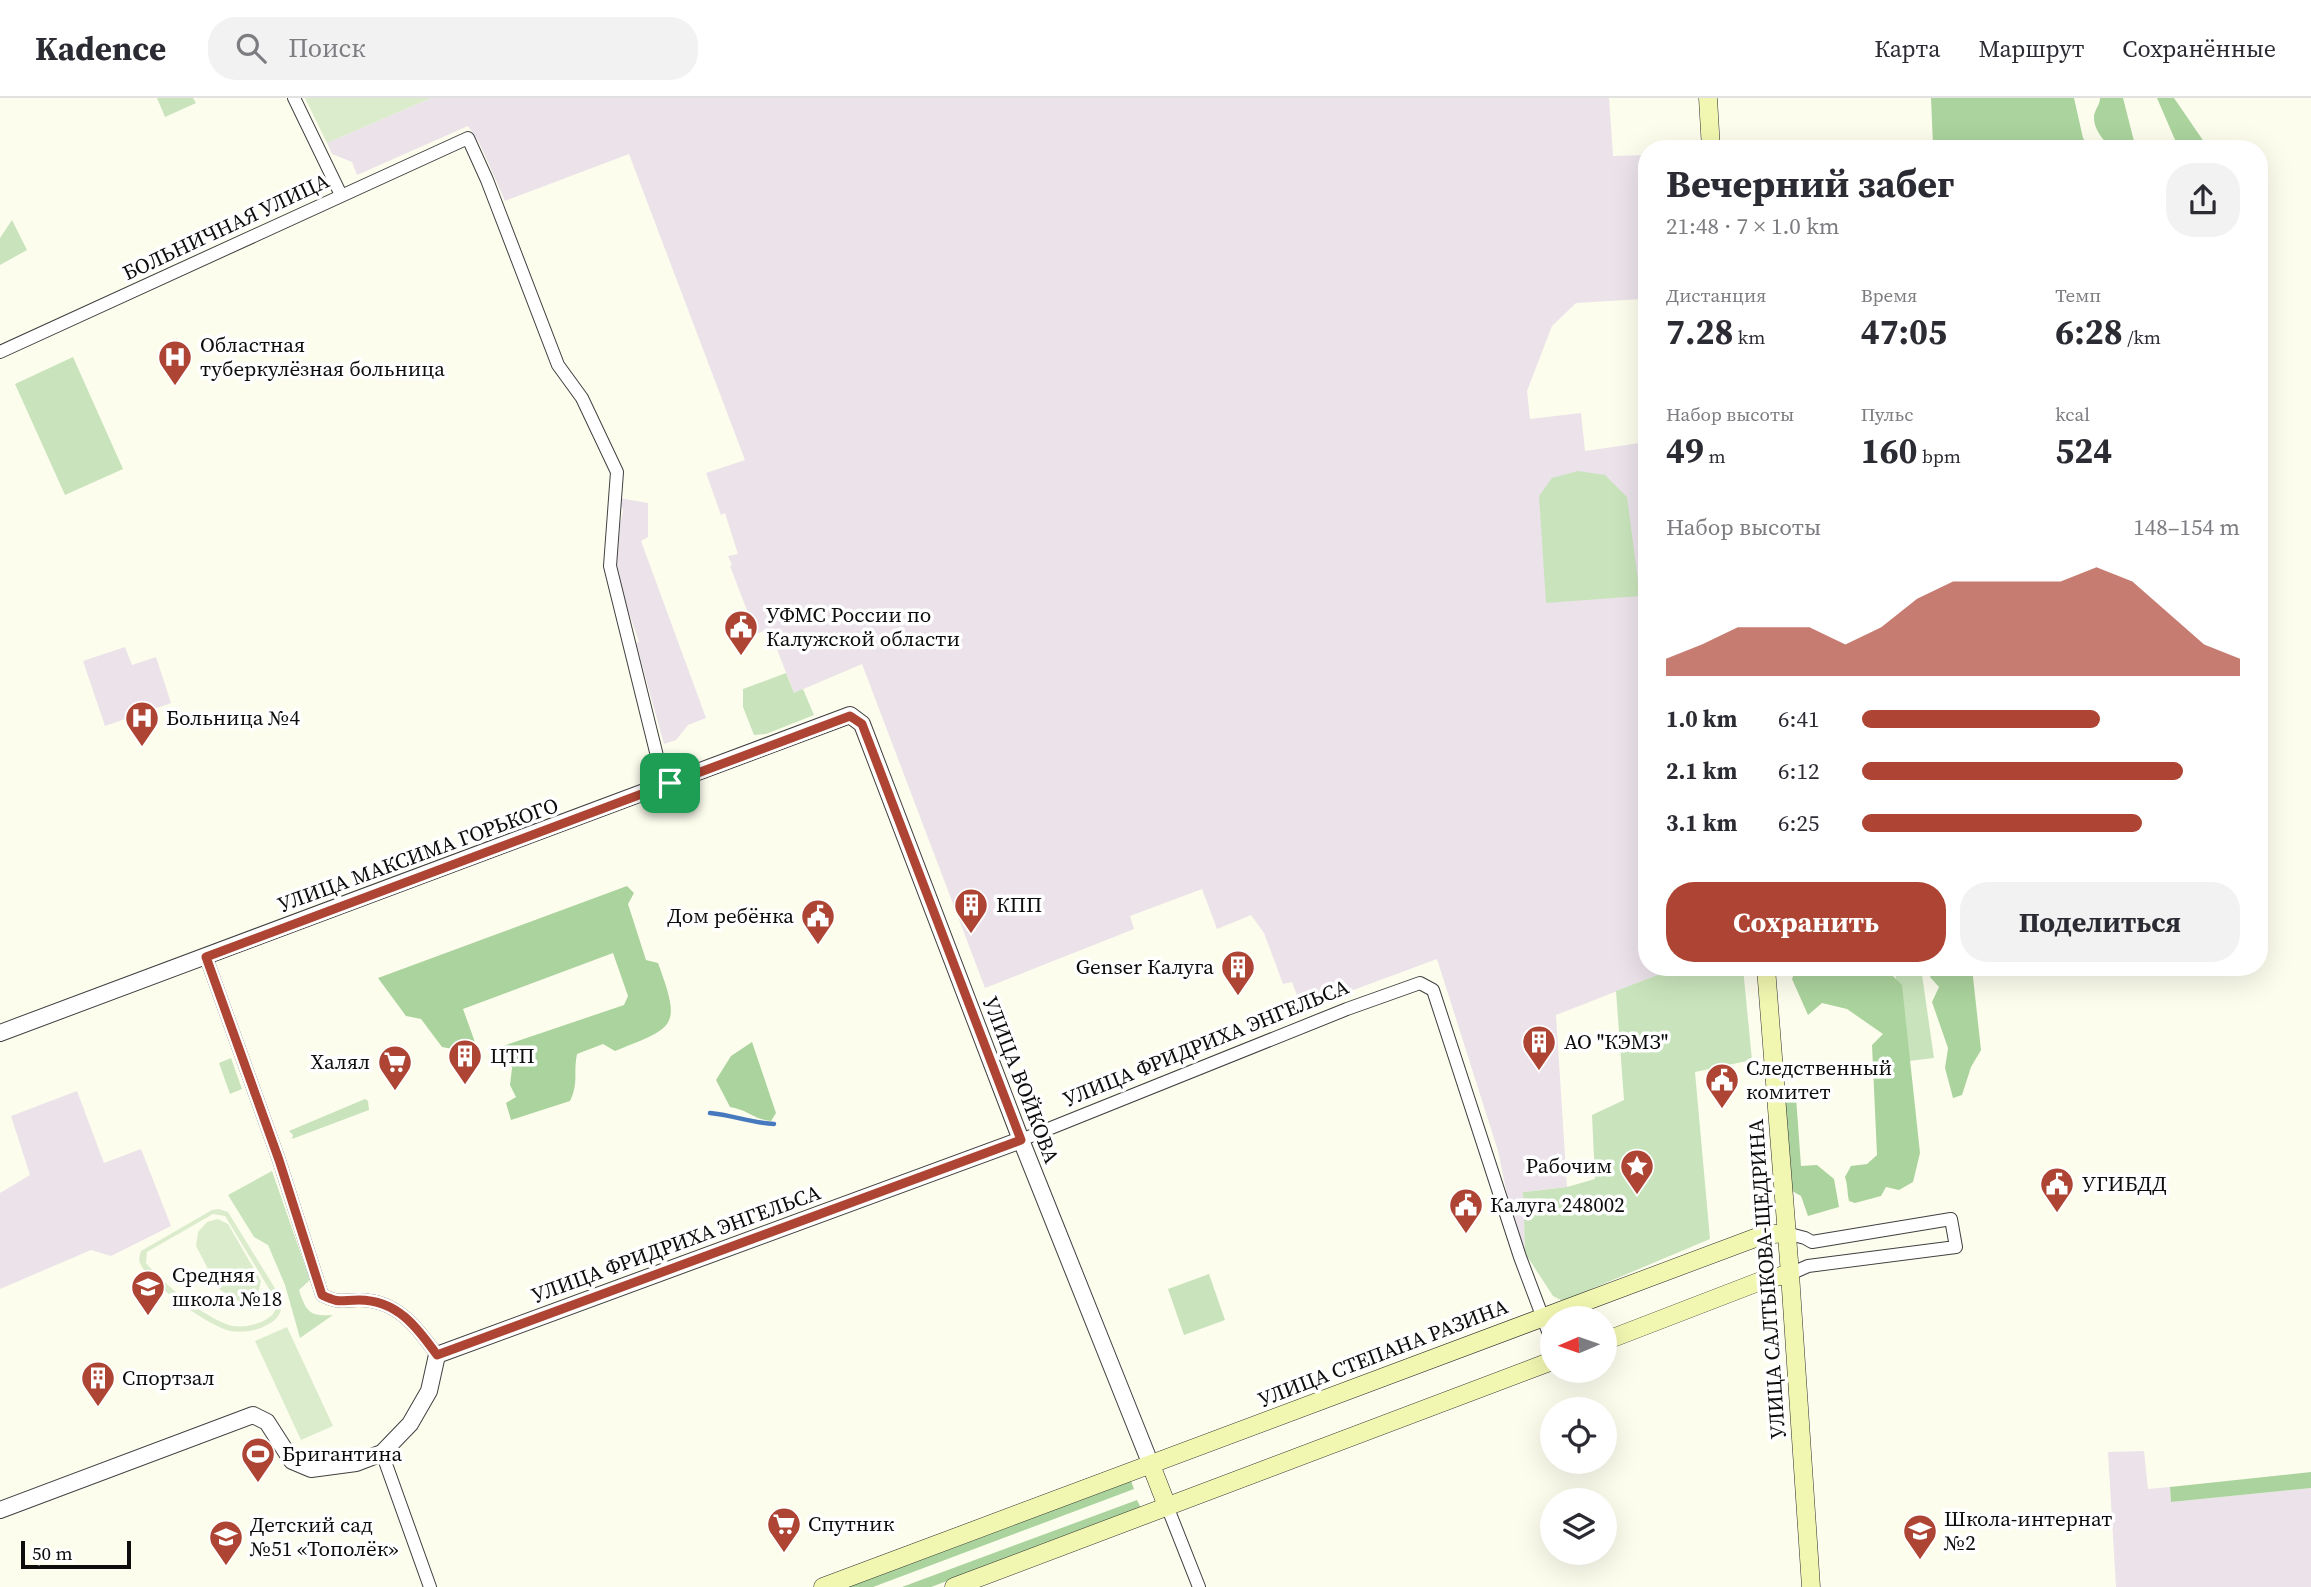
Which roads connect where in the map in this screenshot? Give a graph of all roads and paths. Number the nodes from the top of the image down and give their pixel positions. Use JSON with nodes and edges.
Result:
{"nodes":[{"id":1,"x":294,"y":98,"type":"edge"},
{"id":2,"x":1708,"y":98,"type":"edge"},
{"id":3,"x":1710,"y":140,"type":"edge"},
{"id":4,"x":341,"y":195,"type":"junction"},
{"id":5,"x":0,"y":352,"type":"edge"},
{"id":6,"x":850,"y":716,"type":"joint"},
{"id":7,"x":670,"y":783,"type":"junction"},
{"id":8,"x":206,"y":957,"type":"junction"},
{"id":9,"x":1767,"y":976,"type":"edge"},
{"id":10,"x":0,"y":1033,"type":"edge"},
{"id":11,"x":1021,"y":1140,"type":"junction"},
{"id":12,"x":1786,"y":1233,"type":"junction"},
{"id":13,"x":1790,"y":1274,"type":"junction"},
{"id":14,"x":1575,"y":1306,"type":"edge"},
{"id":15,"x":1540,"y":1310,"type":"edge"},
{"id":16,"x":1540,"y":1319,"type":"edge"},
{"id":17,"x":1617,"y":1336,"type":"edge"},
{"id":18,"x":437,"y":1355,"type":"junction"},
{"id":19,"x":1540,"y":1366,"type":"edge"},
{"id":20,"x":382,"y":1453,"type":"junction"},
{"id":21,"x":1150,"y":1465,"type":"junction"},
{"id":22,"x":1167,"y":1506,"type":"junction"},
{"id":23,"x":0,"y":1510,"type":"edge"},
{"id":24,"x":430,"y":1587,"type":"edge"},
{"id":25,"x":823,"y":1587,"type":"edge"},
{"id":26,"x":954,"y":1587,"type":"edge"},
{"id":27,"x":1199,"y":1587,"type":"edge"},
{"id":28,"x":1811,"y":1587,"type":"edge"}],
"edges":[{"from":1,"to":4,"type":"street"},
{"from":2,"to":3,"type":"main road"},
{"from":4,"to":5,"type":"street","name":"БОЛЬНИЧНАЯ УЛИЦА"},
{"from":4,"to":7,"type":"street","name":"БОЛЬНИЧНАЯ УЛИЦА"},
{"from":6,"to":7,"type":"street","name":"УЛИЦА МАКСИМА ГОРЬКОГО"},
{"from":6,"to":11,"type":"street","name":"УЛИЦА ВОЙКОВА"},
{"from":7,"to":8,"type":"street","name":"УЛИЦА МАКСИМА ГОРЬКОГО"},
{"from":8,"to":10,"type":"street","name":"УЛИЦА МАКСИМА ГОРЬКОГО"},
{"from":8,"to":18,"type":"street"},
{"from":9,"to":12,"type":"main road","name":"УЛИЦА САЛТЫКОВА-ЩЕДРИНА"},
{"from":11,"to":15,"type":"street","name":"УЛИЦА ФРИДРИХА ЭНГЕЛЬСА"},
{"from":11,"to":18,"type":"street","name":"УЛИЦА ФРИДРИХА ЭНГЕЛЬСА"},
{"from":11,"to":21,"type":"street","name":"УЛИЦА ВОЙКОВА"},
{"from":12,"to":13,"type":"main road","name":"УЛИЦА САЛТЫКОВА-ЩЕДРИНА"},
{"from":12,"to":13,"type":"street","name":"УЛИЦА СТЕПАНА РАЗИНА"},
{"from":12,"to":14,"type":"main road","name":"УЛИЦА СТЕПАНА РАЗИНА"},
{"from":13,"to":17,"type":"main road","name":"УЛИЦА СТЕПАНА РАЗИНА"},
{"from":13,"to":28,"type":"main road","name":"УЛИЦА САЛТЫКОВА-ЩЕДРИНА"},
{"from":16,"to":21,"type":"main road","name":"УЛИЦА СТЕПАНА РАЗИНА"},
{"from":18,"to":20,"type":"street"},
{"from":19,"to":22,"type":"main road"},
{"from":20,"to":23,"type":"street"},
{"from":20,"to":24,"type":"street"},
{"from":21,"to":22,"type":"main road"},
{"from":21,"to":25,"type":"main road","name":"УЛИЦА СТЕПАНА РАЗИНА"},
{"from":22,"to":26,"type":"main road"},
{"from":22,"to":27,"type":"street"}]}
